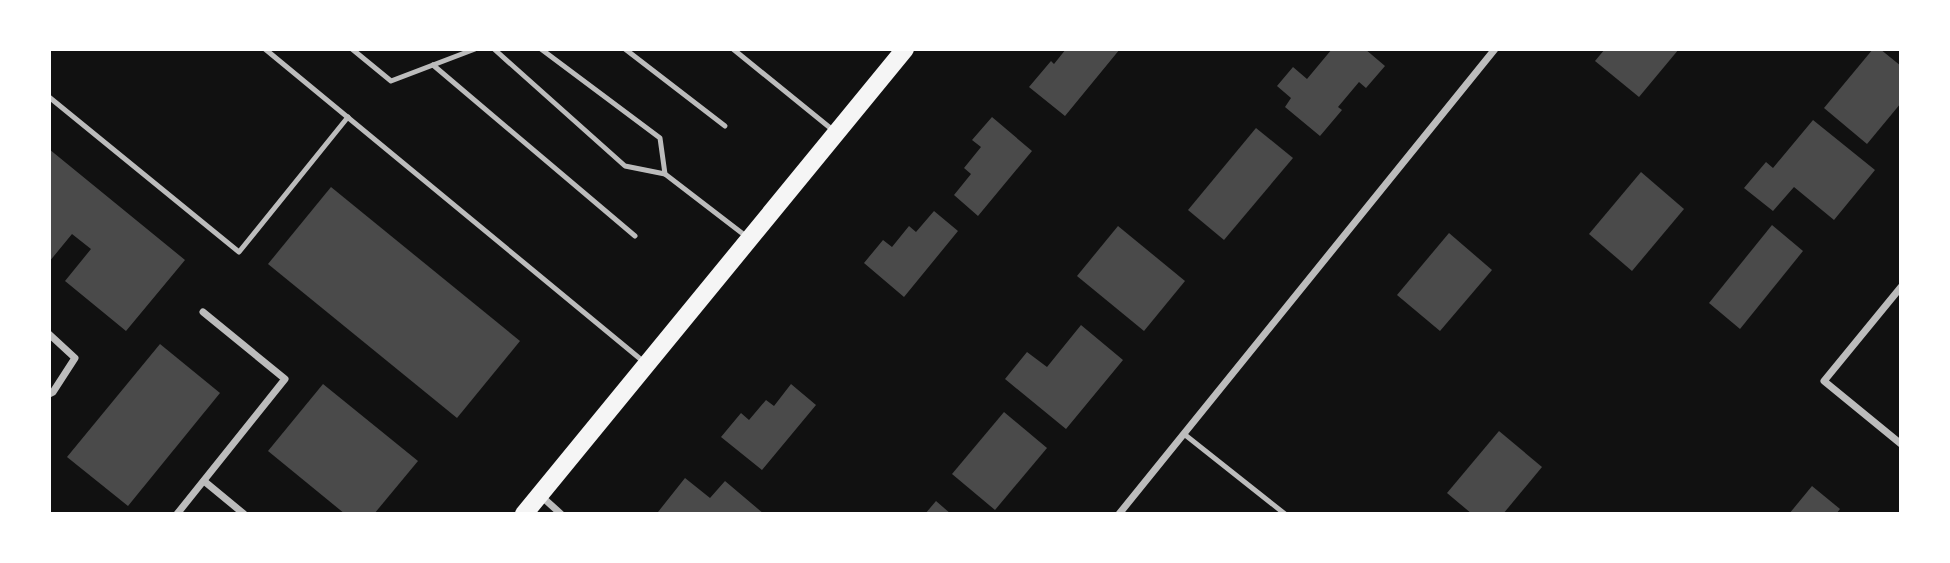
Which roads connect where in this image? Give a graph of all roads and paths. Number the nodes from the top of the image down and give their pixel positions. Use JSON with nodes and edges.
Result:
{"nodes":[{"id":1,"x":265,"y":49,"type":"edge"},
{"id":2,"x":352,"y":49,"type":"edge"},
{"id":3,"x":475,"y":49,"type":"edge"},
{"id":4,"x":494,"y":49,"type":"edge"},
{"id":5,"x":541,"y":49,"type":"edge"},
{"id":6,"x":625,"y":49,"type":"edge"},
{"id":7,"x":733,"y":49,"type":"edge"},
{"id":8,"x":905,"y":49,"type":"edge"},
{"id":9,"x":1495,"y":49,"type":"edge"},
{"id":10,"x":433,"y":65,"type":"junction"},
{"id":11,"x":49,"y":97,"type":"edge"},
{"id":12,"x":348,"y":117,"type":"junction"},
{"id":13,"x":725,"y":126,"type":"dead end"},
{"id":14,"x":836,"y":133,"type":"junction"},
{"id":15,"x":665,"y":174,"type":"junction"},
{"id":16,"x":635,"y":236,"type":"dead end"},
{"id":17,"x":750,"y":239,"type":"junction"},
{"id":18,"x":1901,"y":287,"type":"edge"},
{"id":19,"x":203,"y":312,"type":"dead end"},
{"id":20,"x":49,"y":334,"type":"edge"},
{"id":21,"x":647,"y":364,"type":"junction"},
{"id":22,"x":49,"y":394,"type":"edge"},
{"id":23,"x":1184,"y":434,"type":"junction"},
{"id":24,"x":1901,"y":444,"type":"edge"},
{"id":25,"x":204,"y":481,"type":"junction"},
{"id":26,"x":540,"y":495,"type":"junction"},
{"id":27,"x":177,"y":514,"type":"edge"},
{"id":28,"x":244,"y":514,"type":"edge"},
{"id":29,"x":524,"y":514,"type":"edge"},
{"id":30,"x":561,"y":514,"type":"edge"},
{"id":31,"x":1119,"y":514,"type":"edge"},
{"id":32,"x":1285,"y":514,"type":"edge"}],
"edges":[{"from":1,"to":12,"type":"lane"},
{"from":2,"to":10,"type":"lane"},
{"from":3,"to":10,"type":"lane"},
{"from":4,"to":15,"type":"lane"},
{"from":5,"to":15,"type":"lane"},
{"from":6,"to":13,"type":"lane"},
{"from":7,"to":14,"type":"lane"},
{"from":8,"to":14,"type":"main road"},
{"from":9,"to":23,"type":"street"},
{"from":10,"to":16,"type":"lane"},
{"from":11,"to":12,"type":"lane"},
{"from":12,"to":21,"type":"lane"},
{"from":14,"to":17,"type":"main road"},
{"from":15,"to":17,"type":"lane"},
{"from":17,"to":21,"type":"main road"},
{"from":18,"to":24,"type":"street"},
{"from":19,"to":25,"type":"street"},
{"from":20,"to":22,"type":"street"},
{"from":21,"to":26,"type":"main road"},
{"from":23,"to":31,"type":"street"},
{"from":23,"to":32,"type":"lane"},
{"from":25,"to":27,"type":"street"},
{"from":25,"to":28,"type":"street"},
{"from":26,"to":29,"type":"main road"},
{"from":26,"to":30,"type":"street"}]}
